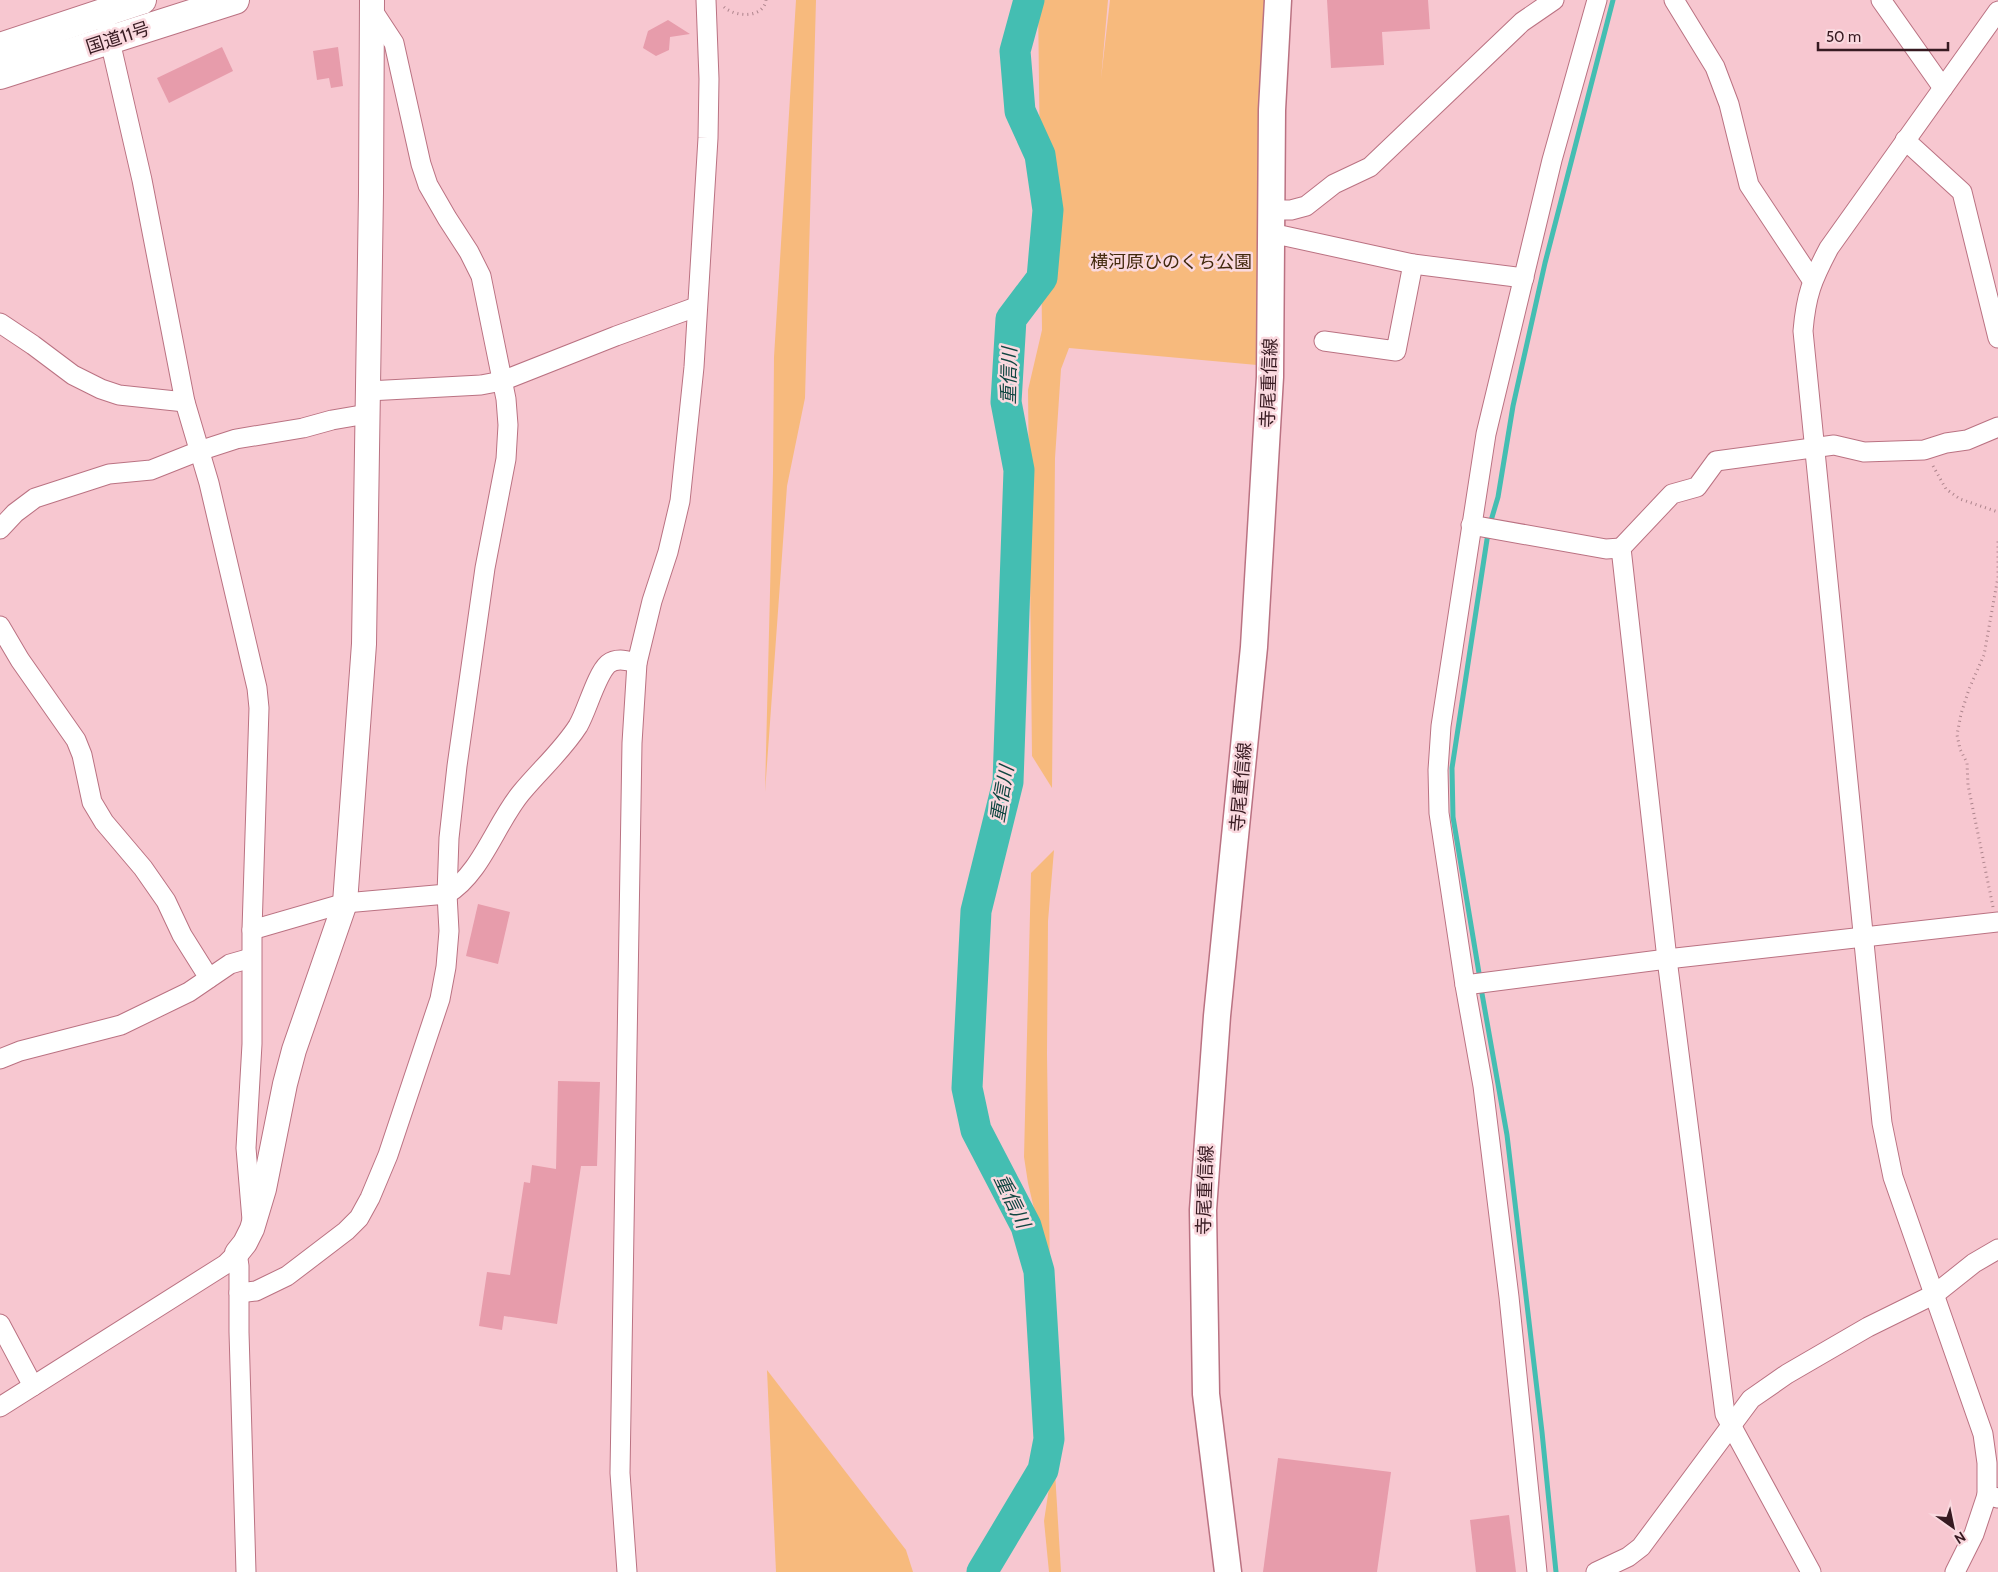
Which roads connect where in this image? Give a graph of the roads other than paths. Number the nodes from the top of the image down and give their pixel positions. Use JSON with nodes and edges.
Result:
{"nodes":[{"id":1,"x":142,"y":0,"type":"edge"},
{"id":2,"x":236,"y":0,"type":"edge"},
{"id":3,"x":1278,"y":0,"type":"edge"},
{"id":4,"x":1554,"y":0,"type":"edge"},
{"id":5,"x":1597,"y":0,"type":"edge"},
{"id":6,"x":1674,"y":0,"type":"edge"},
{"id":7,"x":1881,"y":0,"type":"edge"},
{"id":8,"x":714,"y":2,"type":"edge"},
{"id":9,"x":372,"y":4,"type":"edge"},
{"id":10,"x":102,"y":6,"type":"edge"},
{"id":11,"x":1998,"y":11,"type":"edge"},
{"id":12,"x":110,"y":41,"type":"junction"},
{"id":13,"x":0,"y":47,"type":"edge"},
{"id":14,"x":0,"y":74,"type":"edge"},
{"id":15,"x":1943,"y":88,"type":"junction"},
{"id":16,"x":1905,"y":140,"type":"junction"},
{"id":17,"x":1271,"y":221,"type":"junction"},
{"id":18,"x":1413,"y":264,"type":"junction"},
{"id":19,"x":1524,"y":278,"type":"junction"},
{"id":20,"x":1812,"y":280,"type":"junction"},
{"id":21,"x":696,"y":307,"type":"junction"},
{"id":22,"x":0,"y":323,"type":"edge"},
{"id":23,"x":1998,"y":338,"type":"edge"},
{"id":24,"x":1324,"y":341,"type":"dead end"},
{"id":25,"x":502,"y":381,"type":"junction"},
{"id":26,"x":185,"y":402,"type":"junction"},
{"id":27,"x":367,"y":403,"type":"junction"},
{"id":28,"x":1998,"y":427,"type":"edge"},
{"id":29,"x":1814,"y":448,"type":"junction"},
{"id":30,"x":199,"y":451,"type":"junction"},
{"id":31,"x":1471,"y":526,"type":"junction"},
{"id":32,"x":0,"y":529,"type":"edge"},
{"id":33,"x":1621,"y":548,"type":"junction"},
{"id":34,"x":0,"y":626,"type":"edge"},
{"id":35,"x":638,"y":663,"type":"junction"},
{"id":36,"x":447,"y":894,"type":"junction"},
{"id":37,"x":345,"y":903,"type":"junction"},
{"id":38,"x":1997,"y":922,"type":"edge"},
{"id":39,"x":252,"y":930,"type":"junction"},
{"id":40,"x":1863,"y":937,"type":"junction"},
{"id":41,"x":251,"y":958,"type":"junction"},
{"id":42,"x":1668,"y":959,"type":"junction"},
{"id":43,"x":209,"y":978,"type":"junction"},
{"id":44,"x":1465,"y":985,"type":"junction"},
{"id":45,"x":0,"y":1059,"type":"edge"},
{"id":46,"x":252,"y":1229,"type":"junction"},
{"id":47,"x":1998,"y":1249,"type":"edge"},
{"id":48,"x":237,"y":1253,"type":"junction"},
{"id":49,"x":239,"y":1292,"type":"junction"},
{"id":50,"x":1935,"y":1294,"type":"junction"},
{"id":51,"x":0,"y":1324,"type":"edge"},
{"id":52,"x":33,"y":1386,"type":"junction"},
{"id":53,"x":0,"y":1407,"type":"edge"},
{"id":54,"x":1731,"y":1427,"type":"junction"},
{"id":55,"x":1993,"y":1497,"type":"edge"},
{"id":56,"x":246,"y":1572,"type":"edge"},
{"id":57,"x":627,"y":1572,"type":"edge"},
{"id":58,"x":1228,"y":1572,"type":"edge"},
{"id":59,"x":1537,"y":1572,"type":"edge"},
{"id":60,"x":1596,"y":1572,"type":"edge"},
{"id":61,"x":1812,"y":1572,"type":"edge"},
{"id":62,"x":1955,"y":1572,"type":"edge"}],
"edges":[{"from":1,"to":10,"type":"highway","name":"国道11号"},
{"from":2,"to":12,"type":"highway","name":"国道11号"},
{"from":3,"to":17,"type":"main road","name":"寺尾重信線"},
{"from":4,"to":17,"type":"street"},
{"from":5,"to":19,"type":"street"},
{"from":6,"to":20,"type":"street"},
{"from":7,"to":15,"type":"street"},
{"from":8,"to":21,"type":"street"},
{"from":9,"to":25,"type":"street"},
{"from":9,"to":27,"type":"street"},
{"from":10,"to":12,"type":"street"},
{"from":10,"to":13,"type":"highway","name":"国道11号"},
{"from":11,"to":15,"type":"street"},
{"from":12,"to":14,"type":"highway","name":"国道11号"},
{"from":12,"to":26,"type":"street"},
{"from":15,"to":16,"type":"street"},
{"from":16,"to":20,"type":"street"},
{"from":16,"to":23,"type":"street"},
{"from":17,"to":18,"type":"street"},
{"from":17,"to":58,"type":"main road","name":"寺尾重信線"},
{"from":18,"to":19,"type":"street"},
{"from":18,"to":24,"type":"street"},
{"from":19,"to":31,"type":"street"},
{"from":20,"to":29,"type":"street"},
{"from":21,"to":25,"type":"street"},
{"from":21,"to":35,"type":"street"},
{"from":22,"to":26,"type":"street"},
{"from":25,"to":27,"type":"street"},
{"from":25,"to":36,"type":"street"},
{"from":26,"to":30,"type":"street"},
{"from":27,"to":30,"type":"street"},
{"from":27,"to":37,"type":"street"},
{"from":28,"to":29,"type":"street"},
{"from":29,"to":33,"type":"street"},
{"from":29,"to":40,"type":"street"},
{"from":30,"to":32,"type":"street"},
{"from":30,"to":39,"type":"street"},
{"from":31,"to":33,"type":"street"},
{"from":31,"to":44,"type":"street"},
{"from":33,"to":42,"type":"street"},
{"from":34,"to":43,"type":"street"},
{"from":35,"to":36,"type":"street"},
{"from":35,"to":57,"type":"street"},
{"from":36,"to":37,"type":"street"},
{"from":36,"to":49,"type":"street"},
{"from":37,"to":39,"type":"street"},
{"from":37,"to":46,"type":"street"},
{"from":38,"to":40,"type":"street"},
{"from":39,"to":41,"type":"street"},
{"from":40,"to":42,"type":"street"},
{"from":40,"to":50,"type":"street"},
{"from":41,"to":43,"type":"street"},
{"from":41,"to":46,"type":"street"},
{"from":42,"to":44,"type":"street"},
{"from":42,"to":54,"type":"street"},
{"from":43,"to":45,"type":"street"},
{"from":44,"to":59,"type":"street"},
{"from":46,"to":48,"type":"street"},
{"from":47,"to":50,"type":"street"},
{"from":48,"to":49,"type":"street"},
{"from":48,"to":52,"type":"street"},
{"from":49,"to":56,"type":"street"},
{"from":50,"to":54,"type":"street"},
{"from":50,"to":55,"type":"street"},
{"from":51,"to":52,"type":"street"},
{"from":52,"to":53,"type":"street"},
{"from":54,"to":60,"type":"street"},
{"from":54,"to":61,"type":"street"},
{"from":55,"to":62,"type":"street"}]}
